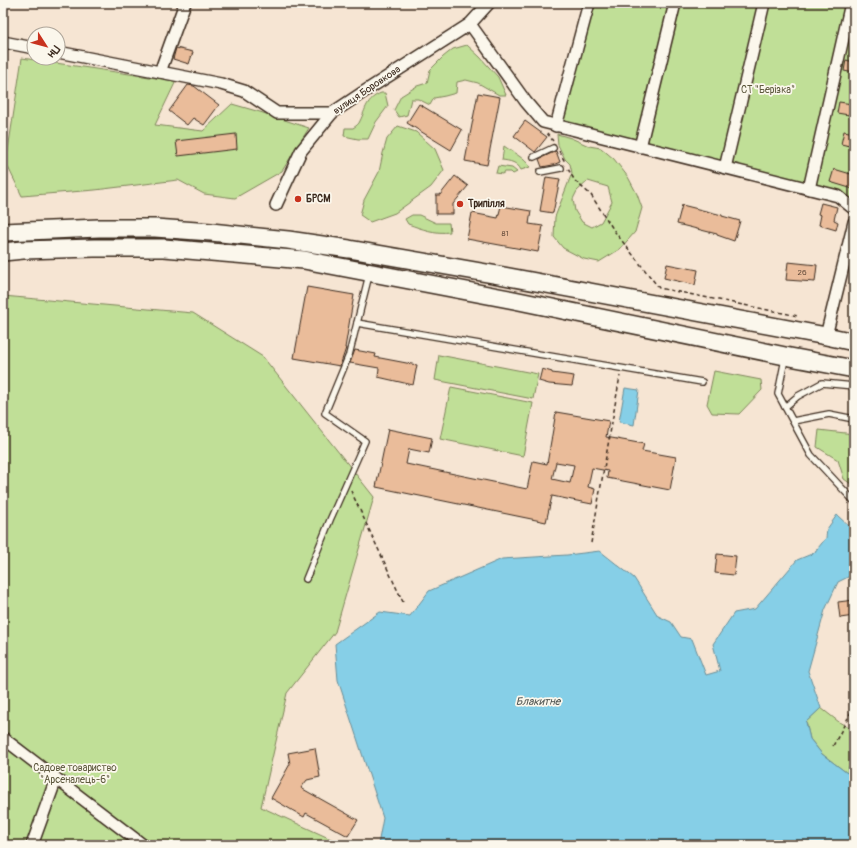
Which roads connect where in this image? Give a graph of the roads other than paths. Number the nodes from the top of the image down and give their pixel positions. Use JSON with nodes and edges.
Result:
{"nodes":[{"id":1,"x":185,"y":3,"type":"edge"},
{"id":2,"x":488,"y":3,"type":"edge"},
{"id":3,"x":589,"y":3,"type":"edge"},
{"id":4,"x":674,"y":3,"type":"edge"},
{"id":5,"x":764,"y":3,"type":"edge"},
{"id":6,"x":851,"y":3,"type":"edge"},
{"id":7,"x":470,"y":24,"type":"junction"},
{"id":8,"x":3,"y":42,"type":"edge"},
{"id":9,"x":26,"y":46,"type":"edge"},
{"id":10,"x":66,"y":54,"type":"edge"},
{"id":11,"x":160,"y":72,"type":"junction"},
{"id":12,"x":332,"y":113,"type":"junction"},
{"id":13,"x":556,"y":126,"type":"junction"},
{"id":14,"x":640,"y":147,"type":"junction"},
{"id":15,"x":555,"y":148,"type":"road end"},
{"id":16,"x":534,"y":156,"type":"dead end"},
{"id":17,"x":561,"y":168,"type":"dead end"},
{"id":18,"x":725,"y":168,"type":"junction"},
{"id":19,"x":540,"y":172,"type":"dead end"},
{"id":20,"x":808,"y":188,"type":"junction"},
{"id":21,"x":276,"y":205,"type":"dead end"},
{"id":22,"x":854,"y":209,"type":"edge"},
{"id":23,"x":854,"y":222,"type":"edge"},
{"id":24,"x":3,"y":232,"type":"edge"},
{"id":25,"x":852,"y":240,"type":"edge"},
{"id":26,"x":3,"y":252,"type":"edge"},
{"id":27,"x":369,"y":273,"type":"junction"},
{"id":28,"x":357,"y":323,"type":"junction"},
{"id":29,"x":826,"y":336,"type":"junction"},
{"id":30,"x":854,"y":342,"type":"edge"},
{"id":31,"x":785,"y":356,"type":"junction"},
{"id":32,"x":854,"y":369,"type":"edge"},
{"id":33,"x":702,"y":382,"type":"dead end"},
{"id":34,"x":854,"y":386,"type":"edge"},
{"id":35,"x":785,"y":407,"type":"junction"},
{"id":36,"x":854,"y":419,"type":"edge"},
{"id":37,"x":793,"y":421,"type":"junction"},
{"id":38,"x":854,"y":501,"type":"edge"},
{"id":39,"x":306,"y":579,"type":"dead end"},
{"id":40,"x":3,"y":738,"type":"edge"},
{"id":41,"x":56,"y":779,"type":"junction"},
{"id":42,"x":137,"y":843,"type":"edge"},
{"id":43,"x":32,"y":845,"type":"edge"}],
"edges":[{"from":1,"to":11,"type":"street"},
{"from":2,"to":7,"type":"street","name":"вулиця Боровкова"},
{"from":3,"to":13,"type":"street"},
{"from":4,"to":14,"type":"street"},
{"from":5,"to":18,"type":"street"},
{"from":6,"to":20,"type":"street"},
{"from":7,"to":12,"type":"street","name":"вулиця Боровкова"},
{"from":7,"to":13,"type":"street"},
{"from":8,"to":9,"type":"street"},
{"from":10,"to":11,"type":"street"},
{"from":11,"to":12,"type":"street"},
{"from":12,"to":21,"type":"street","name":"вулиця Боровкова"},
{"from":13,"to":14,"type":"street"},
{"from":14,"to":18,"type":"street"},
{"from":15,"to":16,"type":"lane"},
{"from":17,"to":19,"type":"lane"},
{"from":18,"to":20,"type":"street"},
{"from":20,"to":22,"type":"street"},
{"from":23,"to":25,"type":"street"},
{"from":24,"to":29,"type":"main road"},
{"from":25,"to":29,"type":"street"},
{"from":26,"to":27,"type":"main road"},
{"from":27,"to":28,"type":"lane"},
{"from":27,"to":31,"type":"main road"},
{"from":28,"to":33,"type":"lane"},
{"from":28,"to":39,"type":"lane"},
{"from":29,"to":30,"type":"main road"},
{"from":31,"to":32,"type":"main road"},
{"from":31,"to":35,"type":"lane"},
{"from":34,"to":35,"type":"lane"},
{"from":35,"to":37,"type":"lane"},
{"from":36,"to":37,"type":"lane"},
{"from":37,"to":38,"type":"lane"},
{"from":40,"to":41,"type":"street"},
{"from":41,"to":42,"type":"street"},
{"from":41,"to":43,"type":"street"}]}
